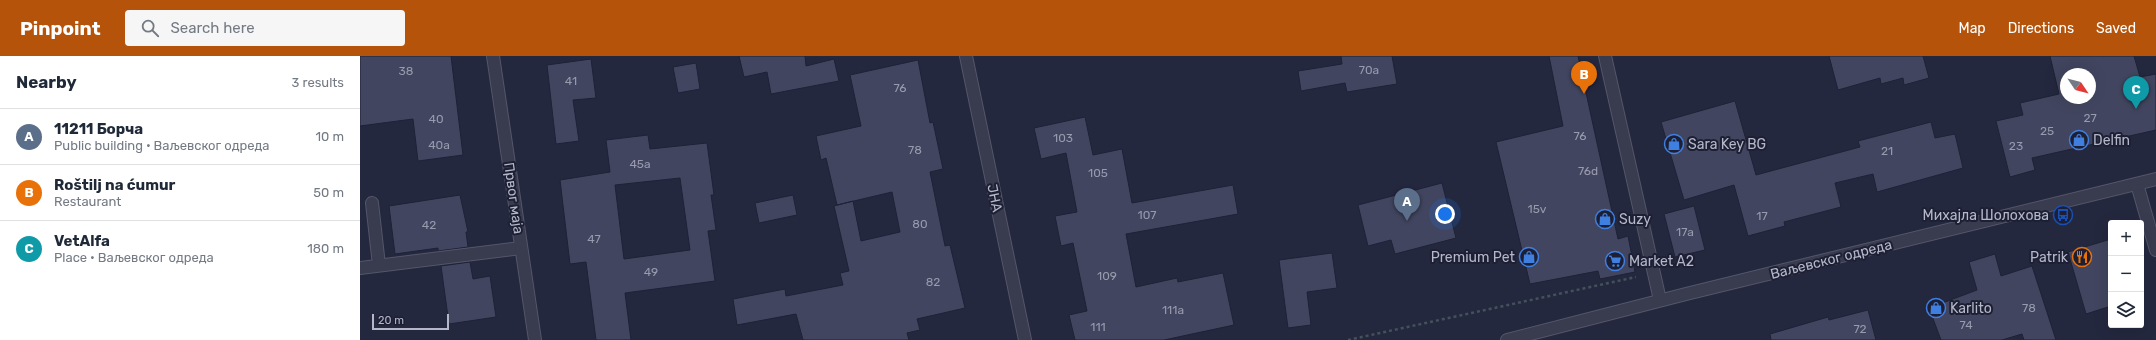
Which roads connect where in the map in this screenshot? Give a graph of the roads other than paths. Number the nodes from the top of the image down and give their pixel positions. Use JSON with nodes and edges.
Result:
{"nodes":[{"id":1,"x":493,"y":56,"type":"edge"},
{"id":2,"x":966,"y":56,"type":"edge"},
{"id":3,"x":1606,"y":56,"type":"edge"},
{"id":4,"x":2156,"y":179,"type":"edge"},
{"id":5,"x":2137,"y":184,"type":"junction"},
{"id":6,"x":372,"y":203,"type":"dead end"},
{"id":7,"x":521,"y":248,"type":"junction"},
{"id":8,"x":2156,"y":250,"type":"edge"},
{"id":9,"x":379,"y":265,"type":"junction"},
{"id":10,"x":360,"y":268,"type":"edge"},
{"id":11,"x":1660,"y":300,"type":"junction"},
{"id":12,"x":535,"y":340,"type":"edge"},
{"id":13,"x":1025,"y":340,"type":"edge"},
{"id":14,"x":1507,"y":340,"type":"edge"}],
"edges":[{"from":1,"to":7,"type":"street","name":"Првог маја"},
{"from":2,"to":13,"type":"street","name":"ЈНА"},
{"from":3,"to":11,"type":"street"},
{"from":4,"to":5,"type":"street","name":"Ваљевског одреда"},
{"from":5,"to":8,"type":"street"},
{"from":5,"to":11,"type":"street","name":"Ваљевског одреда"},
{"from":6,"to":9,"type":"street"},
{"from":7,"to":9,"type":"street"},
{"from":7,"to":12,"type":"street","name":"Првог маја"},
{"from":9,"to":10,"type":"street"},
{"from":11,"to":14,"type":"street","name":"Ваљевског одреда"}]}
